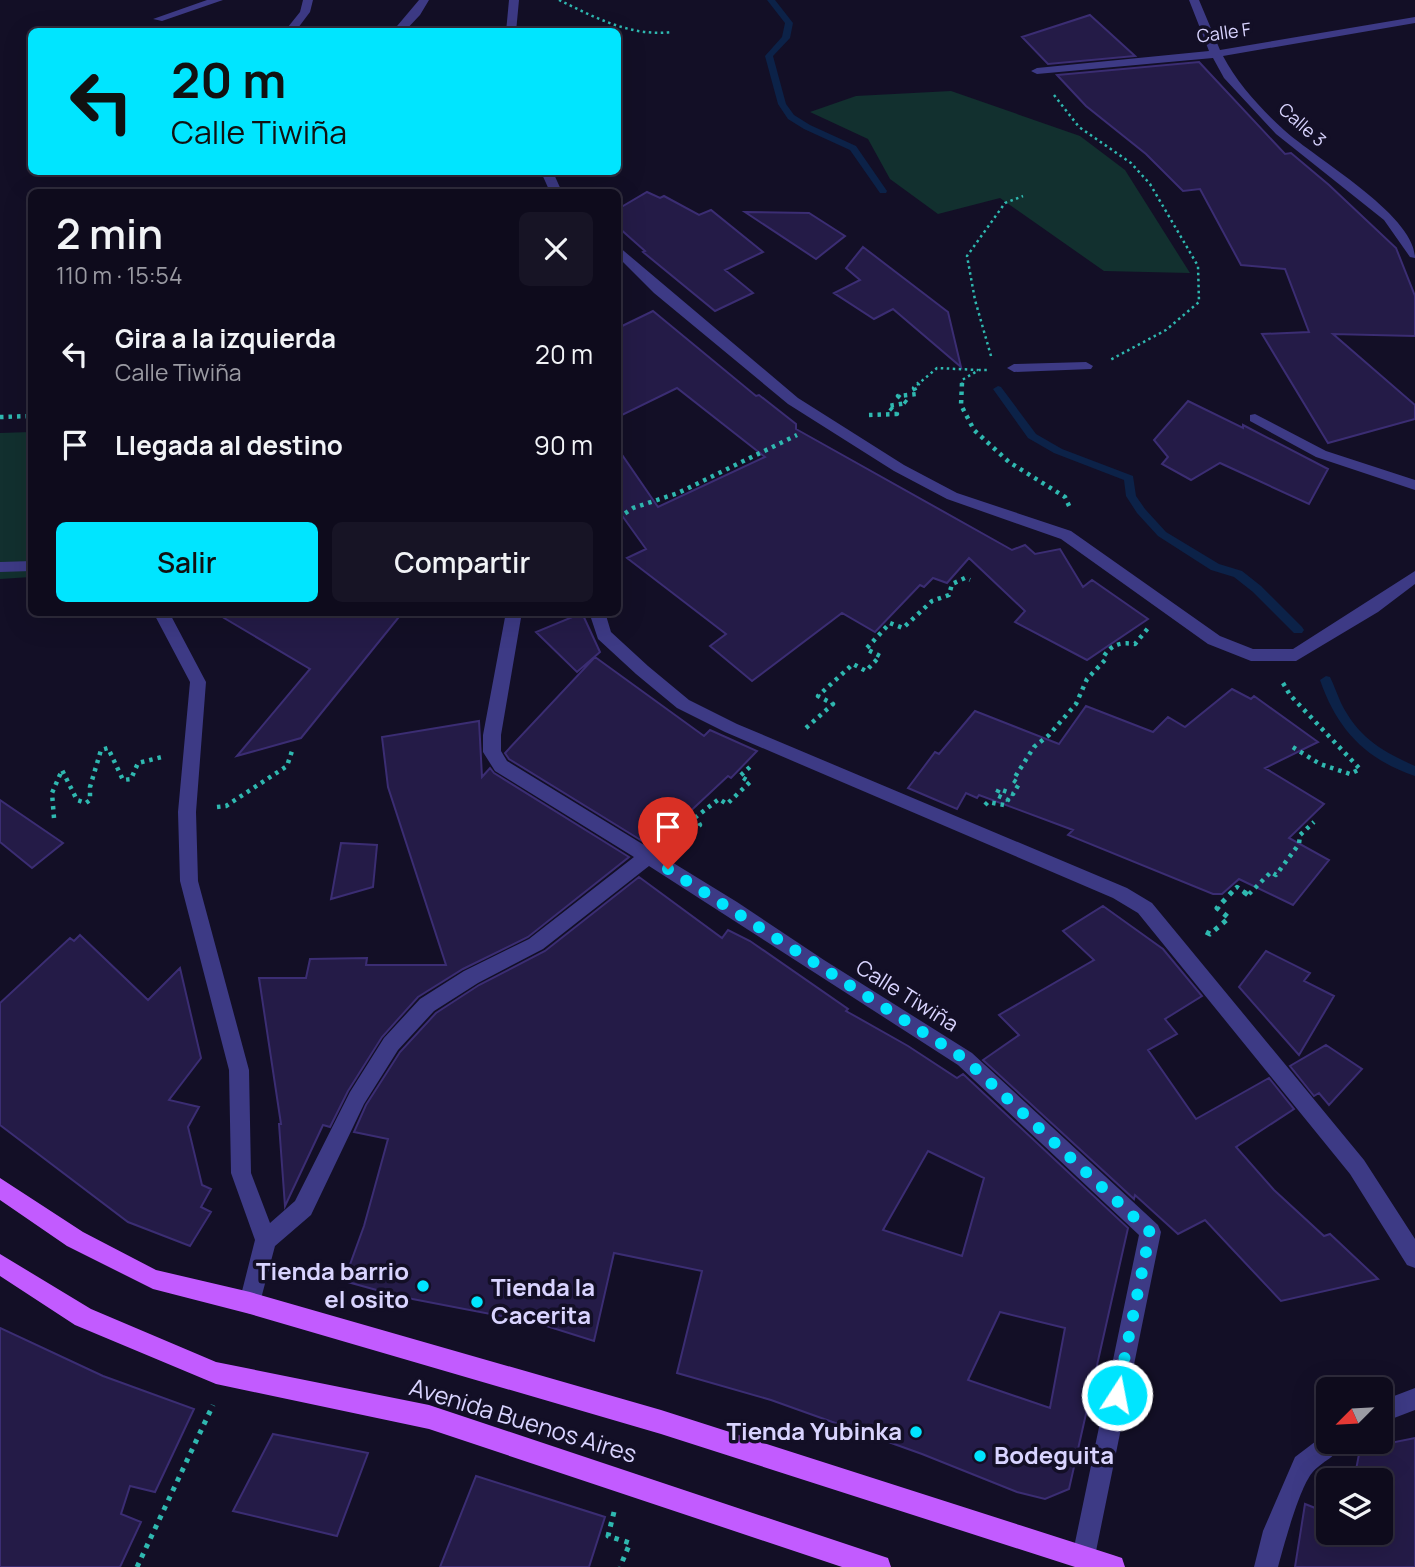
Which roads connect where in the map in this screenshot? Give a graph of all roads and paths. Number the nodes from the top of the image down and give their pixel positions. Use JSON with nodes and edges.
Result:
{"nodes":[{"id":1,"x":218,"y":0,"type":"edge"},
{"id":2,"x":308,"y":0,"type":"edge"},
{"id":3,"x":424,"y":0,"type":"edge"},
{"id":4,"x":514,"y":0,"type":"edge"},
{"id":5,"x":559,"y":0,"type":"edge"},
{"id":6,"x":1194,"y":0,"type":"edge"},
{"id":7,"x":158,"y":19,"type":"dead end"},
{"id":8,"x":1415,"y":20,"type":"edge"},
{"id":9,"x":292,"y":28,"type":"edge"},
{"id":10,"x":401,"y":28,"type":"edge"},
{"id":11,"x":511,"y":28,"type":"edge"},
{"id":12,"x":670,"y":32,"type":"dead end"},
{"id":13,"x":1215,"y":54,"type":"junction"},
{"id":14,"x":1037,"y":71,"type":"joint"},
{"id":15,"x":1023,"y":196,"type":"dead end"},
{"id":16,"x":621,"y":253,"type":"edge"},
{"id":17,"x":1415,"y":254,"type":"edge"},
{"id":18,"x":1086,"y":366,"type":"joint"},
{"id":19,"x":1014,"y":368,"type":"joint"},
{"id":20,"x":979,"y":370,"type":"junction"},
{"id":21,"x":995,"y":370,"type":"junction"},
{"id":22,"x":28,"y":416,"type":"edge"},
{"id":23,"x":0,"y":417,"type":"edge"},
{"id":24,"x":1255,"y":418,"type":"dead end"},
{"id":25,"x":824,"y":420,"type":"junction"},
{"id":26,"x":839,"y":430,"type":"junction"},
{"id":27,"x":1415,"y":485,"type":"edge"},
{"id":28,"x":621,"y":514,"type":"edge"},
{"id":29,"x":1066,"y":535,"type":"junction"},
{"id":30,"x":28,"y":566,"type":"edge"},
{"id":31,"x":0,"y":567,"type":"edge"},
{"id":32,"x":1415,"y":576,"type":"edge"},
{"id":33,"x":970,"y":580,"type":"dead end"},
{"id":34,"x":163,"y":616,"type":"edge"},
{"id":35,"x":513,"y":616,"type":"edge"},
{"id":36,"x":598,"y":616,"type":"edge"},
{"id":37,"x":1150,"y":625,"type":"dead end"},
{"id":38,"x":1267,"y":655,"type":"junction"},
{"id":39,"x":800,"y":735,"type":"dead end"},
{"id":40,"x":774,"y":746,"type":"junction"},
{"id":41,"x":1291,"y":746,"type":"dead end"},
{"id":42,"x":293,"y":748,"type":"dead end"},
{"id":43,"x":191,"y":763,"type":"junction"},
{"id":44,"x":187,"y":812,"type":"junction"},
{"id":45,"x":54,"y":818,"type":"dead end"},
{"id":46,"x":1314,"y":822,"type":"dead end"},
{"id":47,"x":965,"y":825,"type":"junction"},
{"id":48,"x":647,"y":857,"type":"junction"},
{"id":49,"x":1160,"y":925,"type":"junction"},
{"id":50,"x":0,"y":1188,"type":"edge"},
{"id":51,"x":266,"y":1240,"type":"junction"},
{"id":52,"x":1415,"y":1258,"type":"edge"},
{"id":53,"x":0,"y":1264,"type":"edge"},
{"id":54,"x":250,"y":1303,"type":"junction"},
{"id":55,"x":226,"y":1375,"type":"junction"},
{"id":56,"x":1415,"y":1399,"type":"edge"},
{"id":57,"x":1393,"y":1407,"type":"edge"},
{"id":58,"x":1317,"y":1454,"type":"edge"},
{"id":59,"x":622,"y":1481,"type":"junction"},
{"id":60,"x":1084,"y":1557,"type":"junction"},
{"id":61,"x":137,"y":1567,"type":"edge"},
{"id":62,"x":620,"y":1567,"type":"edge"},
{"id":63,"x":879,"y":1567,"type":"edge"},
{"id":64,"x":1113,"y":1567,"type":"edge"},
{"id":65,"x":1266,"y":1567,"type":"edge"}],
"edges":[{"from":1,"to":7,"type":"street"},
{"from":2,"to":9,"type":"street"},
{"from":3,"to":10,"type":"street"},
{"from":4,"to":11,"type":"street"},
{"from":5,"to":12,"type":"path"},
{"from":6,"to":13,"type":"street","name":"Calle 3"},
{"from":8,"to":13,"type":"street","name":"Calle F"},
{"from":13,"to":14,"type":"street","name":"Calle F"},
{"from":13,"to":17,"type":"street","name":"Calle 3"},
{"from":14,"to":18,"type":"path"},
{"from":15,"to":21,"type":"path"},
{"from":16,"to":25,"type":"street"},
{"from":18,"to":19,"type":"street"},
{"from":19,"to":21,"type":"path"},
{"from":20,"to":21,"type":"path"},
{"from":20,"to":26,"type":"path"},
{"from":20,"to":29,"type":"path"},
{"from":22,"to":23,"type":"path"},
{"from":24,"to":27,"type":"street"},
{"from":25,"to":26,"type":"street"},
{"from":25,"to":28,"type":"path"},
{"from":26,"to":29,"type":"street"},
{"from":29,"to":38,"type":"street"},
{"from":30,"to":31,"type":"street"},
{"from":32,"to":38,"type":"street"},
{"from":33,"to":39,"type":"path"},
{"from":34,"to":43,"type":"street"},
{"from":35,"to":48,"type":"street","name":"Calle Tiwiña"},
{"from":36,"to":40,"type":"street"},
{"from":37,"to":47,"type":"path"},
{"from":38,"to":41,"type":"path"},
{"from":40,"to":47,"type":"street"},
{"from":40,"to":48,"type":"path"},
{"from":42,"to":44,"type":"path"},
{"from":43,"to":44,"type":"street"},
{"from":43,"to":45,"type":"path"},
{"from":44,"to":51,"type":"street"},
{"from":46,"to":49,"type":"path"},
{"from":47,"to":49,"type":"street"},
{"from":48,"to":51,"type":"street"},
{"from":48,"to":60,"type":"street","name":"Calle Tiwiña"},
{"from":49,"to":52,"type":"street"},
{"from":50,"to":54,"type":"main road","name":"Avenida Buenos Aires"},
{"from":51,"to":54,"type":"street"},
{"from":53,"to":55,"type":"main road","name":"Avenida Buenos Aires"},
{"from":54,"to":60,"type":"main road","name":"Avenida Buenos Aires"},
{"from":55,"to":59,"type":"main road","name":"Avenida Buenos Aires"},
{"from":55,"to":61,"type":"path"},
{"from":56,"to":57,"type":"street"},
{"from":58,"to":65,"type":"street"},
{"from":59,"to":62,"type":"path"},
{"from":59,"to":63,"type":"main road","name":"Avenida Buenos Aires"},
{"from":60,"to":64,"type":"main road","name":"Avenida Buenos Aires"}]}
